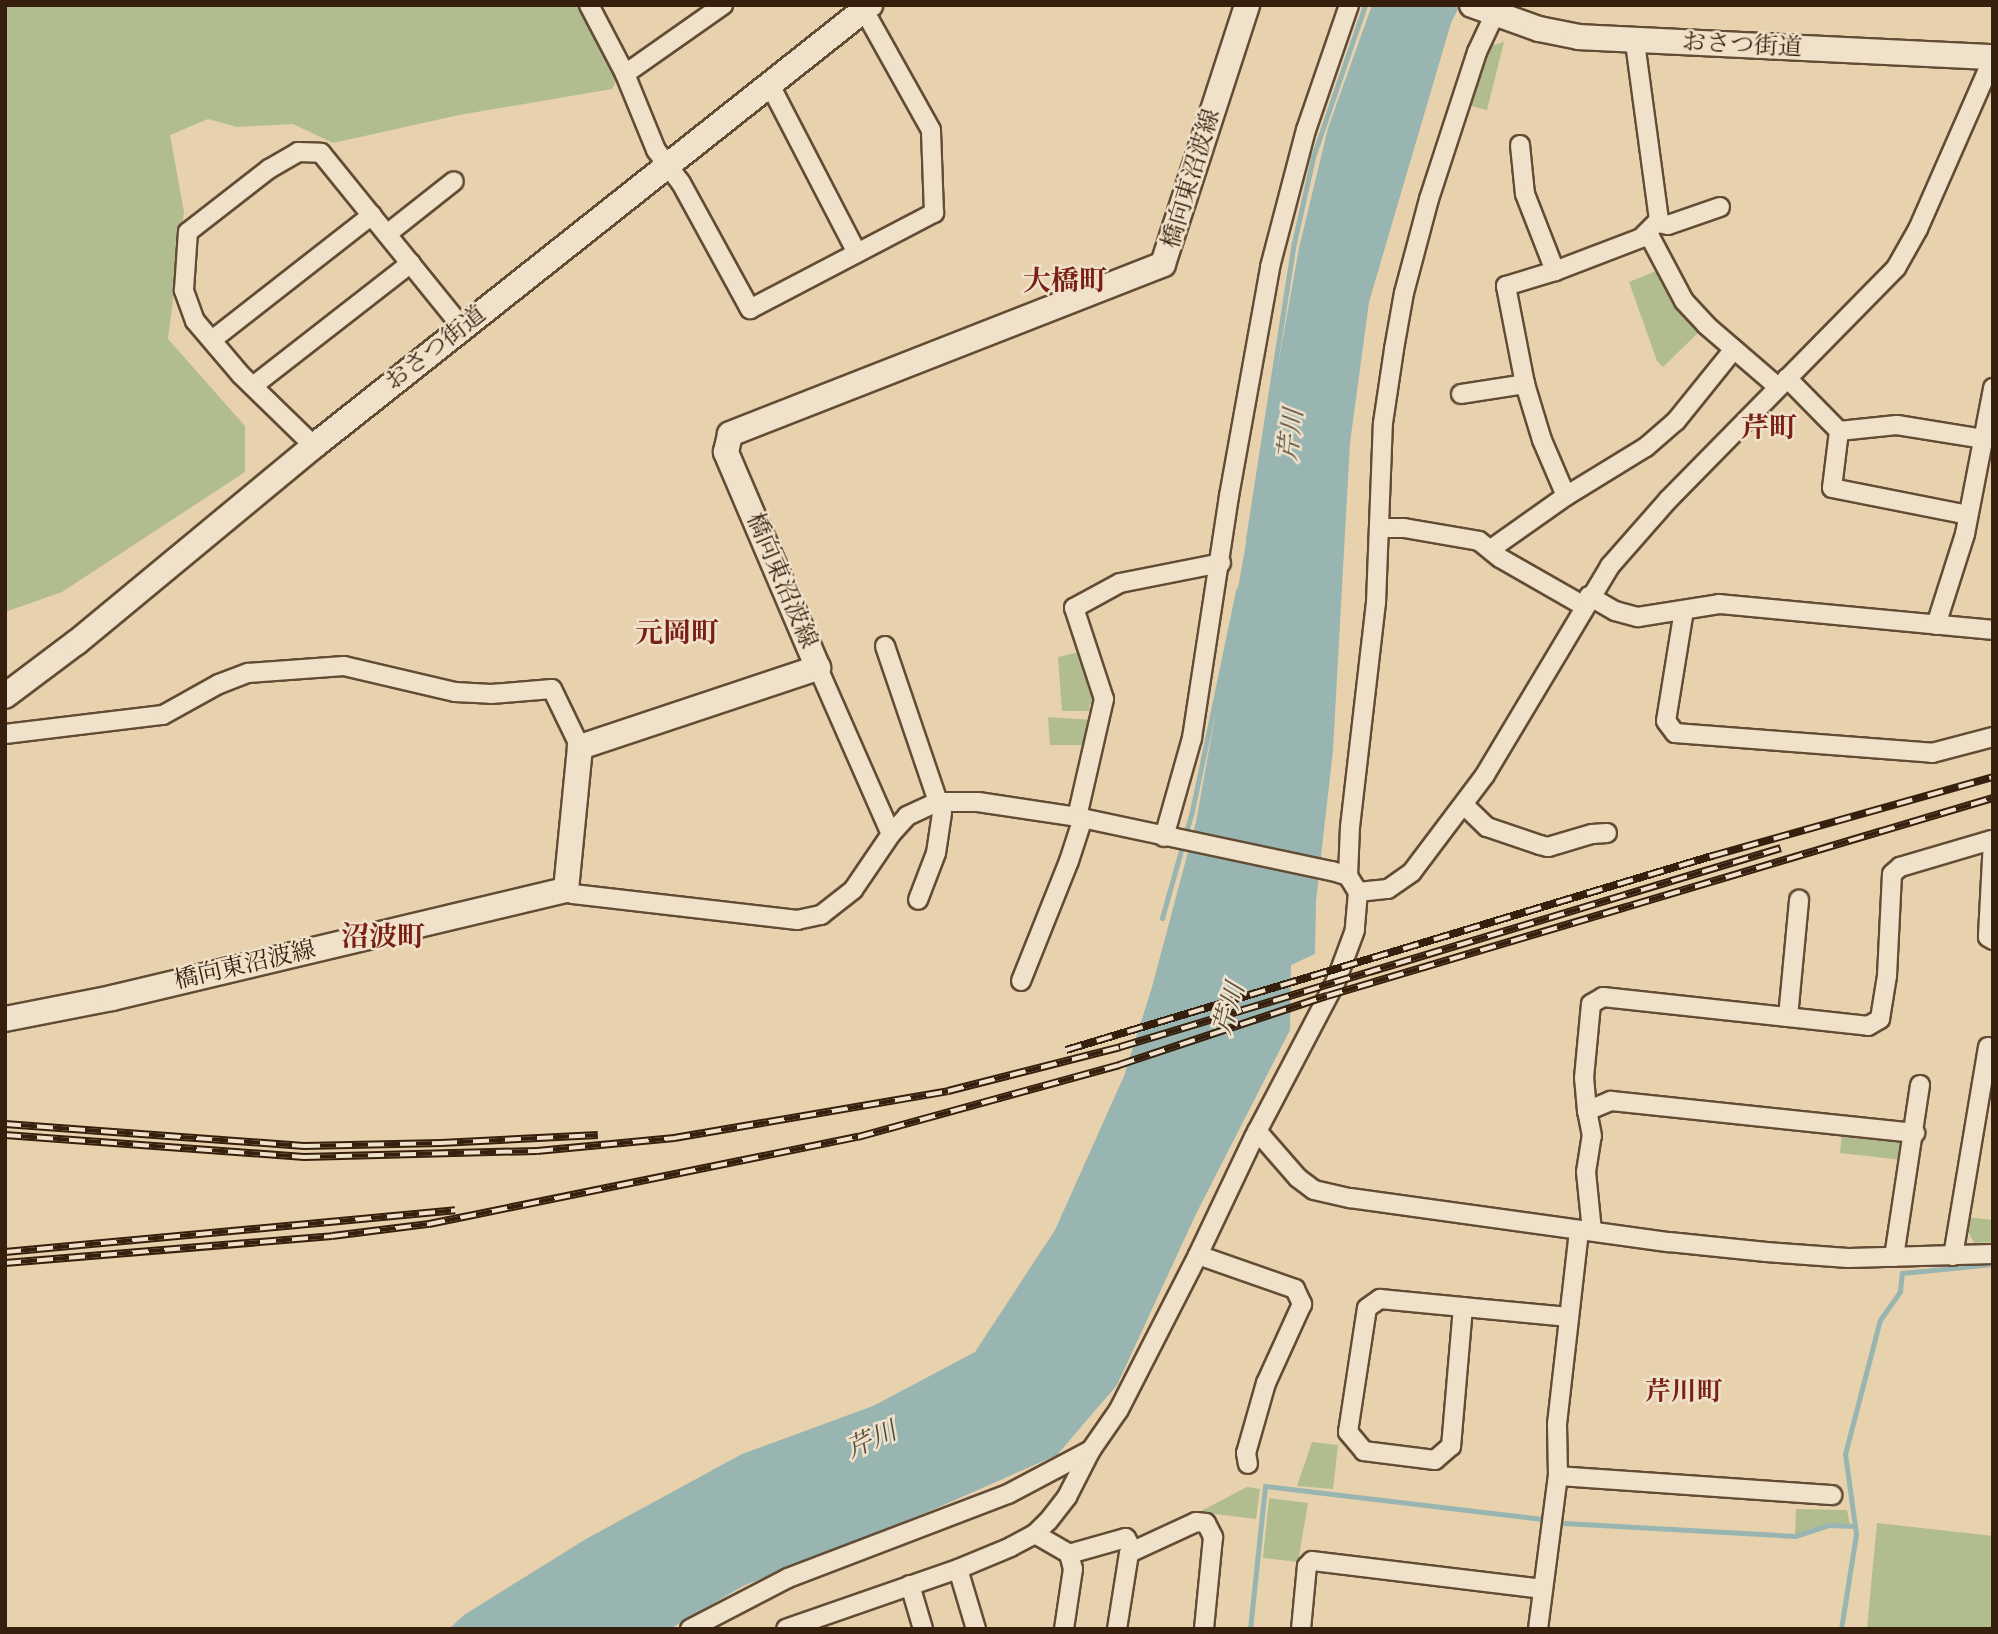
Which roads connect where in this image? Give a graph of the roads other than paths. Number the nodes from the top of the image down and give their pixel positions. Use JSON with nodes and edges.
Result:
{"nodes":[{"id":1,"x":589,"y":5,"type":"edge"},
{"id":2,"x":723,"y":5,"type":"edge"},
{"id":3,"x":1247,"y":5,"type":"edge"},
{"id":4,"x":1349,"y":5,"type":"edge"},
{"id":5,"x":867,"y":8,"type":"edge"},
{"id":6,"x":1487,"y":8,"type":"edge"},
{"id":7,"x":1635,"y":42,"type":"junction"},
{"id":8,"x":1993,"y":58,"type":"edge"},
{"id":9,"x":625,"y":74,"type":"junction"},
{"id":10,"x":770,"y":85,"type":"junction"},
{"id":11,"x":1520,"y":145,"type":"dead end"},
{"id":12,"x":670,"y":165,"type":"junction"},
{"id":13,"x":453,"y":181,"type":"dead end"},
{"id":14,"x":1720,"y":206,"type":"dead end"},
{"id":15,"x":372,"y":215,"type":"junction"},
{"id":16,"x":1653,"y":228,"type":"junction"},
{"id":17,"x":387,"y":234,"type":"junction"},
{"id":18,"x":857,"y":253,"type":"junction"},
{"id":19,"x":411,"y":263,"type":"junction"},
{"id":20,"x":1555,"y":271,"type":"junction"},
{"id":21,"x":462,"y":327,"type":"junction"},
{"id":22,"x":212,"y":340,"type":"junction"},
{"id":23,"x":1734,"y":349,"type":"junction"},
{"id":24,"x":1783,"y":382,"type":"junction"},
{"id":25,"x":1525,"y":384,"type":"junction"},
{"id":26,"x":253,"y":386,"type":"junction"},
{"id":27,"x":1993,"y":388,"type":"edge"},
{"id":28,"x":1461,"y":394,"type":"dead end"},
{"id":29,"x":1839,"y":431,"type":"junction"},
{"id":30,"x":1983,"y":439,"type":"junction"},
{"id":31,"x":314,"y":446,"type":"junction"},
{"id":32,"x":1566,"y":496,"type":"junction"},
{"id":33,"x":1968,"y":516,"type":"junction"},
{"id":34,"x":1381,"y":528,"type":"junction"},
{"id":35,"x":1491,"y":549,"type":"junction"},
{"id":36,"x":1221,"y":563,"type":"junction"},
{"id":37,"x":1586,"y":601,"type":"junction"},
{"id":38,"x":1684,"y":610,"type":"junction"},
{"id":39,"x":1936,"y":625,"type":"junction"},
{"id":40,"x":1993,"y":630,"type":"edge"},
{"id":41,"x":884,"y":646,"type":"dead end"},
{"id":42,"x":818,"y":668,"type":"junction"},
{"id":43,"x":5,"y":696,"type":"edge"},
{"id":44,"x":5,"y":734,"type":"edge"},
{"id":45,"x":1993,"y":737,"type":"edge"},
{"id":46,"x":580,"y":747,"type":"junction"},
{"id":47,"x":937,"y":802,"type":"junction"},
{"id":48,"x":1464,"y":805,"type":"junction"},
{"id":49,"x":1080,"y":817,"type":"junction"},
{"id":50,"x":1607,"y":833,"type":"dead end"},
{"id":51,"x":891,"y":834,"type":"junction"},
{"id":52,"x":1172,"y":838,"type":"junction"},
{"id":53,"x":1992,"y":840,"type":"edge"},
{"id":54,"x":1340,"y":874,"type":"junction"},
{"id":55,"x":566,"y":890,"type":"junction"},
{"id":56,"x":1358,"y":892,"type":"junction"},
{"id":57,"x":918,"y":900,"type":"dead end"},
{"id":58,"x":1799,"y":900,"type":"dead end"},
{"id":59,"x":1993,"y":940,"type":"edge"},
{"id":60,"x":1021,"y":981,"type":"dead end"},
{"id":61,"x":1788,"y":1017,"type":"junction"},
{"id":62,"x":5,"y":1019,"type":"edge"},
{"id":63,"x":1988,"y":1047,"type":"dead end"},
{"id":64,"x":1920,"y":1085,"type":"dead end"},
{"id":65,"x":1587,"y":1111,"type":"junction"},
{"id":66,"x":1257,"y":1131,"type":"junction"},
{"id":67,"x":1915,"y":1133,"type":"junction"},
{"id":68,"x":1586,"y":1231,"type":"junction"},
{"id":69,"x":1993,"y":1254,"type":"edge"},
{"id":70,"x":1198,"y":1255,"type":"junction"},
{"id":71,"x":1953,"y":1256,"type":"junction"},
{"id":72,"x":1894,"y":1257,"type":"junction"},
{"id":73,"x":1463,"y":1307,"type":"junction"},
{"id":74,"x":1568,"y":1317,"type":"junction"},
{"id":75,"x":1091,"y":1450,"type":"junction"},
{"id":76,"x":1248,"y":1464,"type":"dead end"},
{"id":77,"x":1558,"y":1476,"type":"junction"},
{"id":78,"x":1832,"y":1495,"type":"dead end"},
{"id":79,"x":1035,"y":1534,"type":"junction"},
{"id":80,"x":1133,"y":1551,"type":"junction"},
{"id":81,"x":1069,"y":1554,"type":"junction"},
{"id":82,"x":958,"y":1569,"type":"junction"},
{"id":83,"x":910,"y":1585,"type":"junction"},
{"id":84,"x":1542,"y":1588,"type":"junction"},
{"id":85,"x":690,"y":1629,"type":"edge"},
{"id":86,"x":786,"y":1629,"type":"edge"},
{"id":87,"x":923,"y":1629,"type":"edge"},
{"id":88,"x":976,"y":1629,"type":"edge"},
{"id":89,"x":1064,"y":1629,"type":"edge"},
{"id":90,"x":1117,"y":1629,"type":"edge"},
{"id":91,"x":1204,"y":1629,"type":"edge"},
{"id":92,"x":1301,"y":1629,"type":"edge"},
{"id":93,"x":1538,"y":1629,"type":"edge"}],
"edges":[{"from":1,"to":9,"type":"street"},
{"from":2,"to":9,"type":"street"},
{"from":3,"to":42,"type":"main road","name":"橋向東沼波線"},
{"from":4,"to":36,"type":"street"},
{"from":5,"to":10,"type":"main road","name":"おさつ街道"},
{"from":5,"to":18,"type":"street"},
{"from":6,"to":7,"type":"main road","name":"おさつ街道"},
{"from":6,"to":34,"type":"street"},
{"from":7,"to":8,"type":"main road","name":"おさつ街道"},
{"from":7,"to":16,"type":"street"},
{"from":8,"to":24,"type":"street"},
{"from":9,"to":12,"type":"street"},
{"from":10,"to":12,"type":"main road","name":"おさつ街道"},
{"from":10,"to":18,"type":"street"},
{"from":11,"to":20,"type":"street"},
{"from":12,"to":18,"type":"street"},
{"from":12,"to":21,"type":"main road","name":"おさつ街道"},
{"from":13,"to":17,"type":"street"},
{"from":14,"to":16,"type":"street"},
{"from":15,"to":17,"type":"street"},
{"from":15,"to":22,"type":"street"},
{"from":15,"to":22,"type":"street"},
{"from":16,"to":20,"type":"street"},
{"from":16,"to":23,"type":"street"},
{"from":17,"to":19,"type":"street"},
{"from":19,"to":21,"type":"street"},
{"from":19,"to":26,"type":"street"},
{"from":20,"to":25,"type":"street"},
{"from":21,"to":31,"type":"main road","name":"おさつ街道"},
{"from":22,"to":26,"type":"street"},
{"from":23,"to":24,"type":"street"},
{"from":23,"to":32,"type":"street"},
{"from":24,"to":29,"type":"street"},
{"from":24,"to":37,"type":"street"},
{"from":25,"to":28,"type":"street"},
{"from":25,"to":32,"type":"street"},
{"from":26,"to":31,"type":"street"},
{"from":27,"to":30,"type":"street"},
{"from":29,"to":30,"type":"street"},
{"from":29,"to":33,"type":"street"},
{"from":30,"to":33,"type":"street"},
{"from":31,"to":43,"type":"main road","name":"おさつ街道"},
{"from":32,"to":35,"type":"street"},
{"from":33,"to":39,"type":"street"},
{"from":34,"to":35,"type":"street"},
{"from":34,"to":54,"type":"street"},
{"from":35,"to":37,"type":"street"},
{"from":36,"to":49,"type":"street"},
{"from":36,"to":52,"type":"street"},
{"from":37,"to":38,"type":"street"},
{"from":37,"to":48,"type":"street"},
{"from":38,"to":39,"type":"street"},
{"from":38,"to":45,"type":"street"},
{"from":39,"to":40,"type":"street"},
{"from":41,"to":47,"type":"street"},
{"from":42,"to":46,"type":"main road","name":"橋向東沼波線"},
{"from":42,"to":51,"type":"street"},
{"from":44,"to":46,"type":"street"},
{"from":46,"to":55,"type":"main road"},
{"from":47,"to":49,"type":"street"},
{"from":47,"to":51,"type":"street"},
{"from":47,"to":57,"type":"street"},
{"from":48,"to":50,"type":"street"},
{"from":48,"to":56,"type":"street"},
{"from":49,"to":52,"type":"street"},
{"from":49,"to":60,"type":"street"},
{"from":51,"to":55,"type":"street"},
{"from":52,"to":54,"type":"street"},
{"from":53,"to":59,"type":"street"},
{"from":53,"to":61,"type":"street"},
{"from":54,"to":56,"type":"street"},
{"from":55,"to":62,"type":"main road","name":"橋向東沼波線"},
{"from":56,"to":66,"type":"street"},
{"from":58,"to":61,"type":"street"},
{"from":61,"to":65,"type":"street"},
{"from":63,"to":71,"type":"street"},
{"from":64,"to":67,"type":"street"},
{"from":65,"to":67,"type":"street"},
{"from":65,"to":68,"type":"street"},
{"from":66,"to":68,"type":"street"},
{"from":66,"to":70,"type":"street"},
{"from":67,"to":72,"type":"street"},
{"from":68,"to":72,"type":"street"},
{"from":68,"to":74,"type":"street"},
{"from":69,"to":71,"type":"street"},
{"from":70,"to":75,"type":"street"},
{"from":70,"to":76,"type":"street"},
{"from":71,"to":72,"type":"street"},
{"from":73,"to":73,"type":"street"},
{"from":73,"to":74,"type":"street"},
{"from":74,"to":77,"type":"street"},
{"from":75,"to":79,"type":"street"},
{"from":75,"to":85,"type":"street"},
{"from":77,"to":78,"type":"street"},
{"from":77,"to":84,"type":"street"},
{"from":79,"to":81,"type":"street"},
{"from":79,"to":82,"type":"street"},
{"from":80,"to":81,"type":"street"},
{"from":80,"to":90,"type":"street"},
{"from":80,"to":91,"type":"street"},
{"from":81,"to":89,"type":"street"},
{"from":82,"to":83,"type":"street"},
{"from":82,"to":88,"type":"street"},
{"from":83,"to":86,"type":"street"},
{"from":83,"to":87,"type":"street"},
{"from":84,"to":92,"type":"street"},
{"from":84,"to":93,"type":"street"}]}
